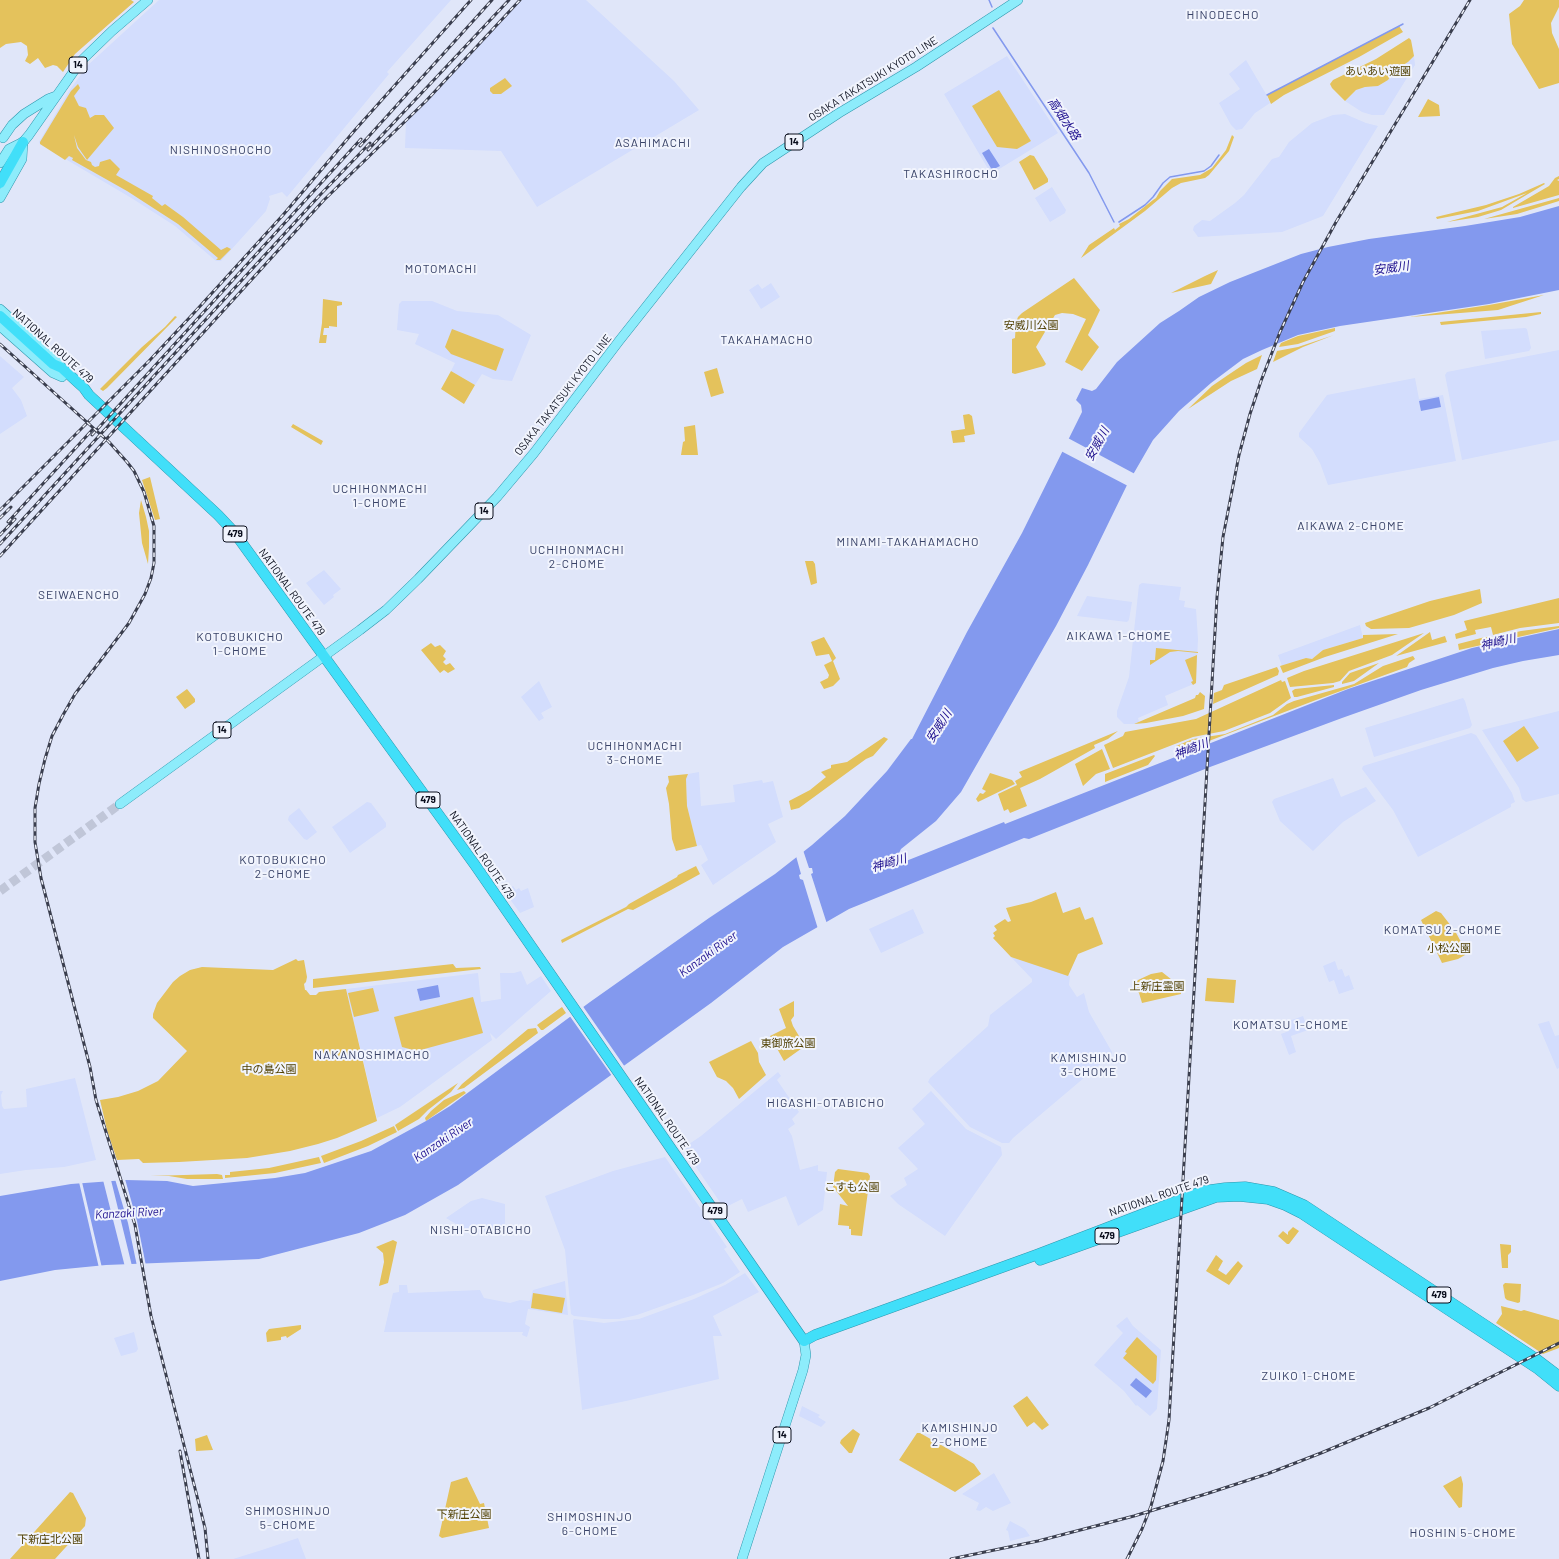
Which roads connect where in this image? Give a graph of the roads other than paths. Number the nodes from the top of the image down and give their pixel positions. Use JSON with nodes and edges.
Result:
{"nodes":[{"id":1,"x":148,"y":0,"type":"edge"},
{"id":2,"x":1018,"y":0,"type":"edge"},
{"id":3,"x":57,"y":96,"type":"junction"},
{"id":4,"x":2,"y":140,"type":"edge"},
{"id":5,"x":23,"y":142,"type":"junction"},
{"id":6,"x":0,"y":164,"type":"edge"},
{"id":7,"x":0,"y":174,"type":"edge"},
{"id":8,"x":0,"y":183,"type":"edge"},
{"id":9,"x":0,"y":198,"type":"edge"},
{"id":10,"x":0,"y":309,"type":"edge"},
{"id":11,"x":0,"y":316,"type":"edge"},
{"id":12,"x":0,"y":320,"type":"edge"},
{"id":13,"x":7,"y":328,"type":"edge"},
{"id":14,"x":62,"y":373,"type":"junction"},
{"id":15,"x":323,"y":656,"type":"junction"},
{"id":16,"x":120,"y":804,"type":"tunnel mouth"},
{"id":17,"x":804,"y":1341,"type":"junction"},
{"id":18,"x":1559,"y":1376,"type":"edge"},
{"id":19,"x":1559,"y":1386,"type":"edge"},
{"id":20,"x":742,"y":1559,"type":"edge"}],
"edges":[{"from":1,"to":3,"type":"main road","number":"14"},
{"from":2,"to":15,"type":"main road","name":"OSAKA TAKATSUKI KYOTO LINE","number":"14"},
{"from":3,"to":4,"type":"main road"},
{"from":3,"to":5,"type":"main road","number":"14"},
{"from":4,"to":5,"type":"main road"},
{"from":5,"to":6,"type":"main road","number":"14"},
{"from":5,"to":7,"type":"main road"},
{"from":5,"to":8,"type":"highway"},
{"from":5,"to":9,"type":"main road"},
{"from":10,"to":14,"type":"main road"},
{"from":11,"to":13,"type":"highway","name":"NATIONAL ROUTE 479","number":"479"},
{"from":12,"to":13,"type":"highway","name":"NATIONAL ROUTE 479","number":"479"},
{"from":13,"to":14,"type":"highway","name":"NATIONAL ROUTE 479","number":"479"},
{"from":14,"to":15,"type":"highway","name":"NATIONAL ROUTE 479","number":"479"},
{"from":15,"to":16,"type":"main road","name":"OSAKA TAKATSUKI KYOTO LINE","number":"14"},
{"from":15,"to":17,"type":"highway","name":"NATIONAL ROUTE 479","number":"479"},
{"from":17,"to":18,"type":"highway","name":"NATIONAL ROUTE 479","number":"479"},
{"from":17,"to":19,"type":"highway","name":"NATIONAL ROUTE 479","number":"479"},
{"from":17,"to":20,"type":"main road","number":"14"}]}
